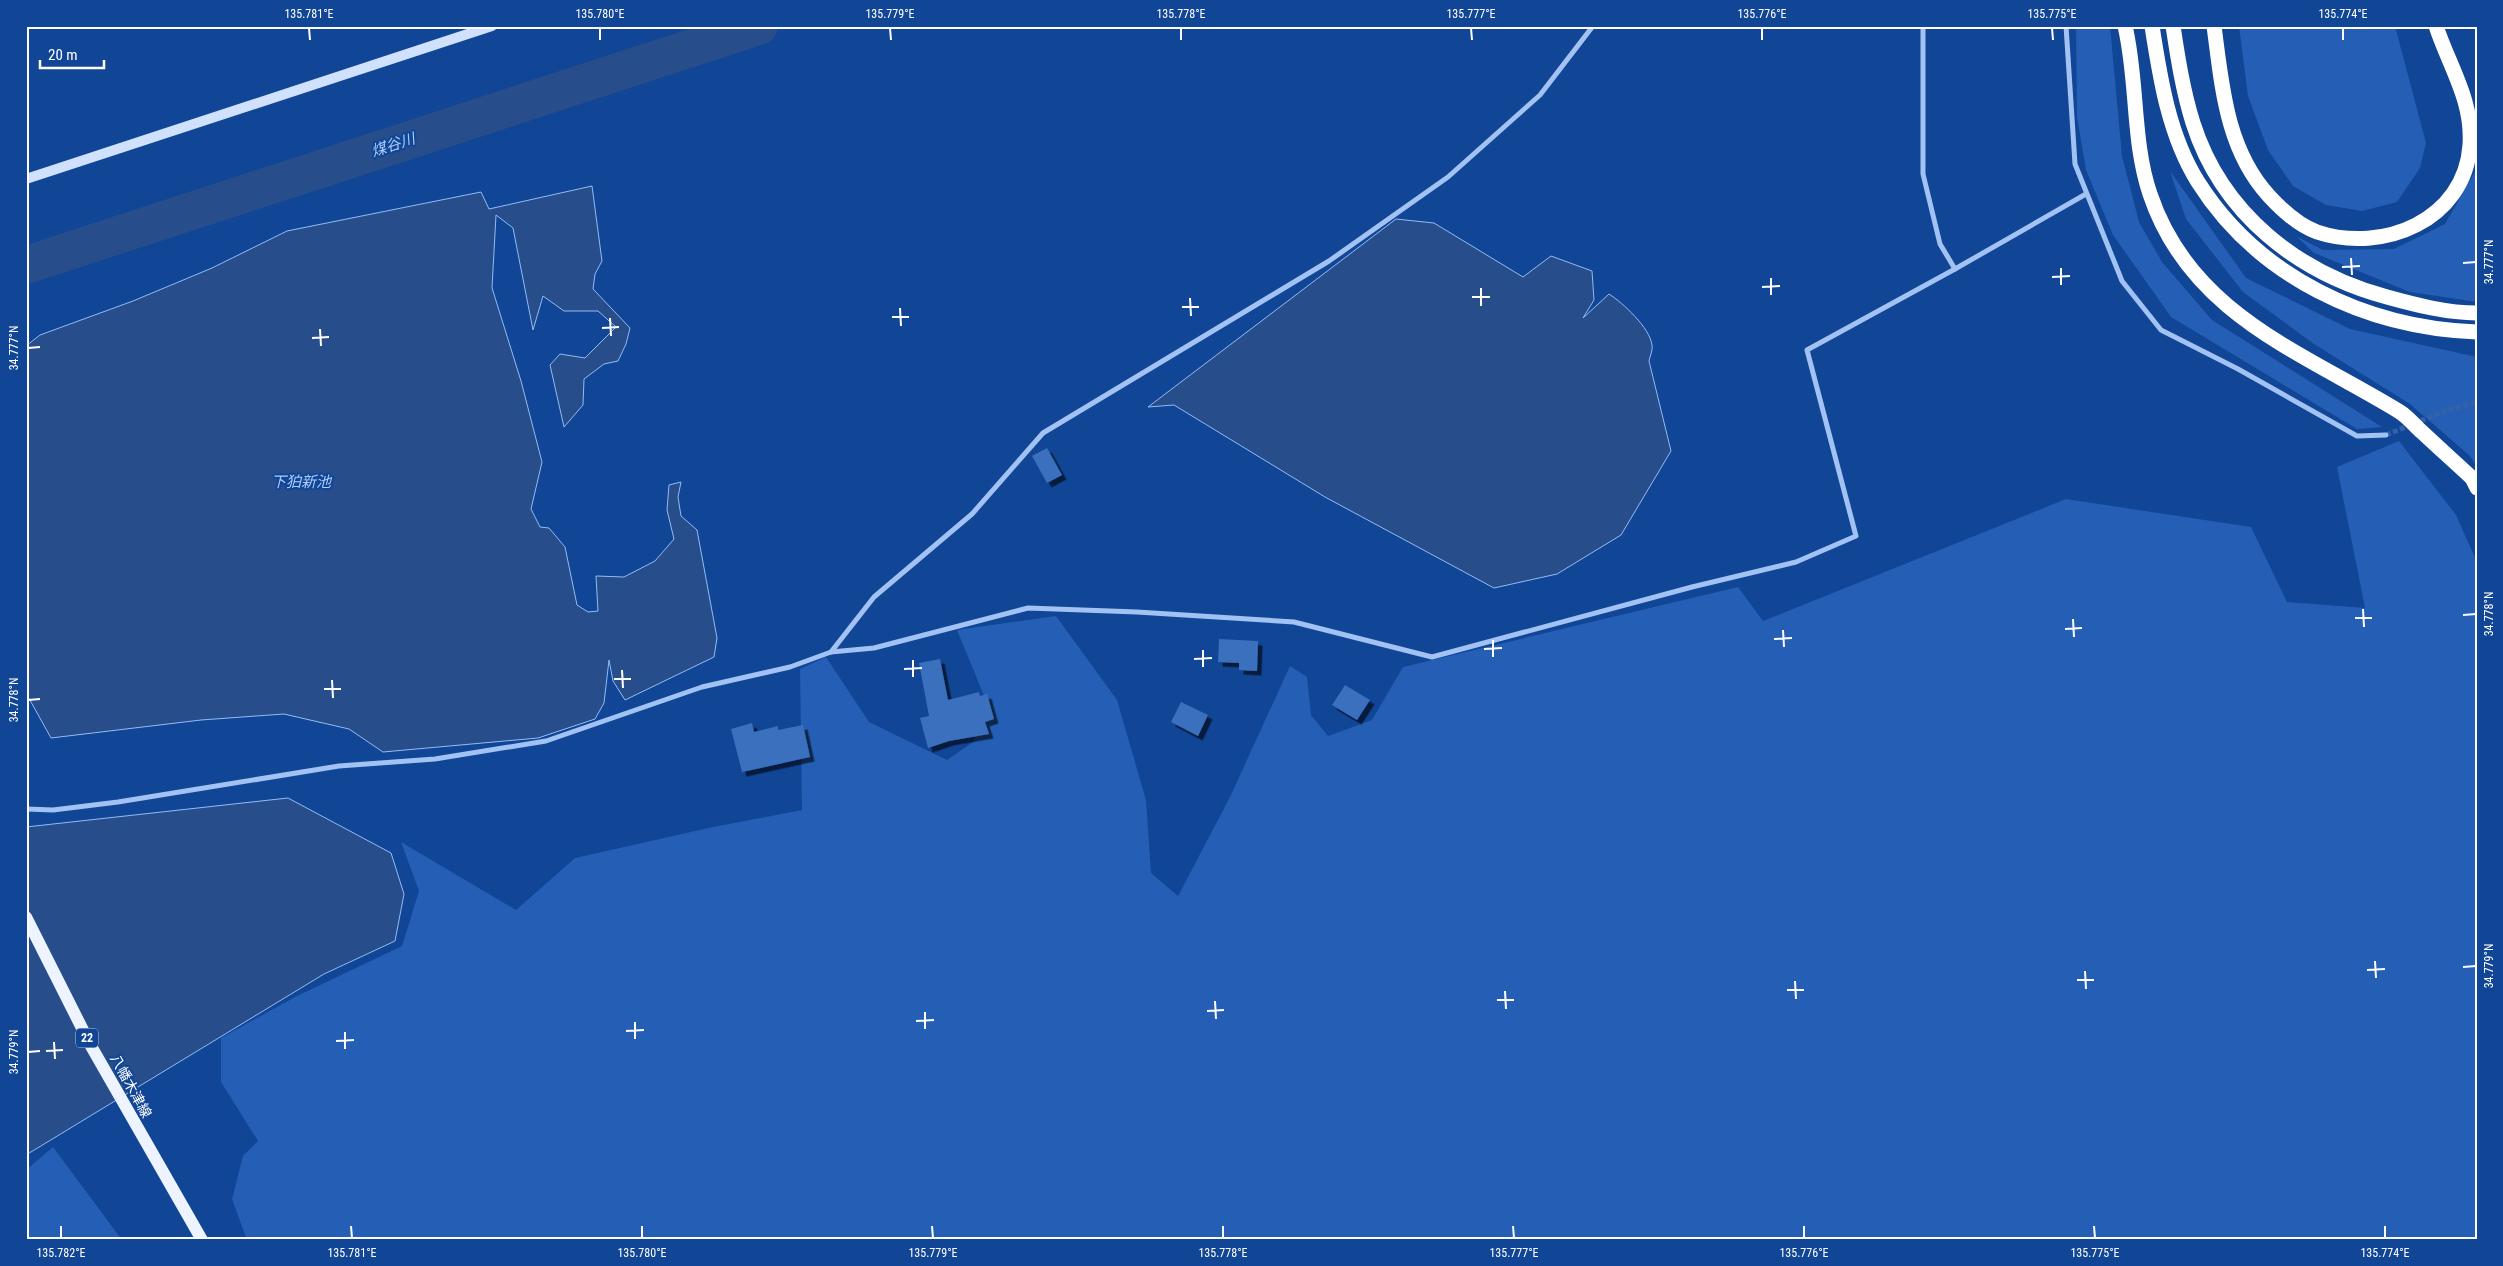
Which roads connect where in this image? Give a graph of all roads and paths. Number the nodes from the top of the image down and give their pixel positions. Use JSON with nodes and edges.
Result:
{"nodes":[{"id":1,"x":492,"y":26,"type":"edge"},
{"id":2,"x":1593,"y":26,"type":"edge"},
{"id":3,"x":1923,"y":26,"type":"edge"},
{"id":4,"x":2066,"y":26,"type":"edge"},
{"id":5,"x":2152,"y":26,"type":"edge"},
{"id":6,"x":2173,"y":26,"type":"edge"},
{"id":7,"x":2214,"y":26,"type":"edge"},
{"id":8,"x":2436,"y":26,"type":"edge"},
{"id":9,"x":2127,"y":31,"type":"edge"},
{"id":10,"x":26,"y":179,"type":"edge"},
{"id":11,"x":2086,"y":194,"type":"junction"},
{"id":12,"x":1955,"y":269,"type":"junction"},
{"id":13,"x":2477,"y":313,"type":"edge"},
{"id":14,"x":2477,"y":332,"type":"edge"},
{"id":15,"x":2386,"y":435,"type":"tunnel mouth"},
{"id":16,"x":2477,"y":488,"type":"edge"},
{"id":17,"x":831,"y":652,"type":"junction"},
{"id":18,"x":26,"y":809,"type":"edge"},
{"id":19,"x":26,"y":917,"type":"edge"},
{"id":20,"x":202,"y":1240,"type":"edge"}],
"edges":[{"from":1,"to":10,"type":"street"},
{"from":2,"to":17,"type":"street"},
{"from":3,"to":12,"type":"street"},
{"from":4,"to":11,"type":"street"},
{"from":5,"to":14,"type":"highway"},
{"from":6,"to":13,"type":"highway"},
{"from":7,"to":8,"type":"highway"},
{"from":9,"to":16,"type":"highway"},
{"from":11,"to":12,"type":"street"},
{"from":11,"to":15,"type":"street"},
{"from":12,"to":17,"type":"street"},
{"from":17,"to":18,"type":"street"},
{"from":19,"to":20,"type":"main road","name":"八幡木津線","number":"22"}]}
